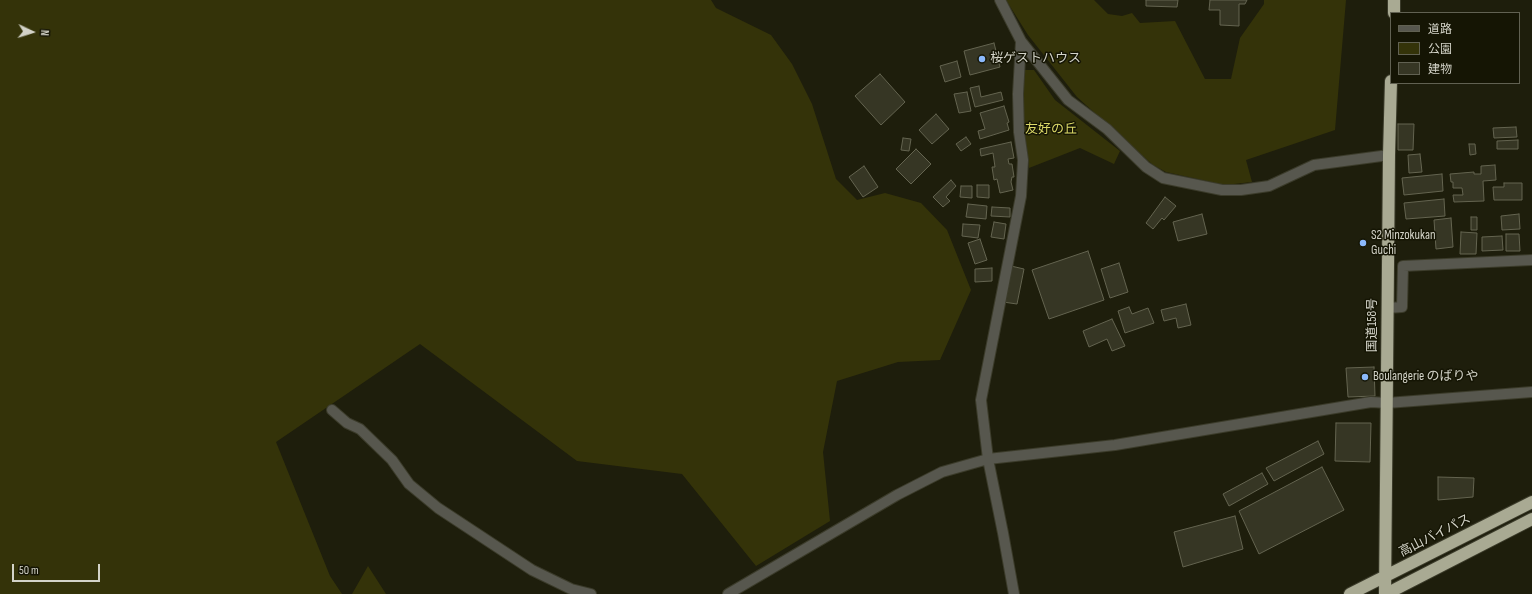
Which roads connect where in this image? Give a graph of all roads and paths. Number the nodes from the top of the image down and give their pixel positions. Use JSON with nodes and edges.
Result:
{"nodes":[{"id":1,"x":1000,"y":0,"type":"edge"},
{"id":2,"x":1394,"y":0,"type":"edge"},
{"id":3,"x":1394,"y":12,"type":"edge"},
{"id":4,"x":1021,"y":41,"type":"junction"},
{"id":5,"x":1391,"y":84,"type":"edge"},
{"id":6,"x":1389,"y":154,"type":"junction"},
{"id":7,"x":1532,"y":260,"type":"edge"},
{"id":8,"x":1387,"y":308,"type":"junction"},
{"id":9,"x":1532,"y":392,"type":"edge"},
{"id":10,"x":1387,"y":403,"type":"junction"},
{"id":11,"x":332,"y":410,"type":"dead end"},
{"id":12,"x":988,"y":459,"type":"junction"},
{"id":13,"x":1532,"y":502,"type":"edge"},
{"id":14,"x":1532,"y":519,"type":"edge"},
{"id":15,"x":1385,"y":577,"type":"junction"},
{"id":16,"x":591,"y":594,"type":"edge"},
{"id":17,"x":728,"y":594,"type":"edge"},
{"id":18,"x":1014,"y":594,"type":"edge"},
{"id":19,"x":1350,"y":594,"type":"edge"},
{"id":20,"x":1385,"y":594,"type":"edge"}],
"edges":[{"from":1,"to":4,"type":"street"},
{"from":2,"to":3,"type":"highway"},
{"from":4,"to":6,"type":"street"},
{"from":4,"to":12,"type":"street"},
{"from":5,"to":6,"type":"highway","name":"国道158号"},
{"from":6,"to":8,"type":"highway","name":"国道158号"},
{"from":7,"to":8,"type":"street"},
{"from":8,"to":10,"type":"highway","name":"国道158号"},
{"from":9,"to":10,"type":"street"},
{"from":10,"to":12,"type":"street"},
{"from":10,"to":15,"type":"highway","name":"国道158号"},
{"from":11,"to":16,"type":"street"},
{"from":12,"to":17,"type":"street"},
{"from":12,"to":18,"type":"street"},
{"from":13,"to":15,"type":"highway","name":"高山バイパス"},
{"from":14,"to":20,"type":"highway"},
{"from":15,"to":19,"type":"highway","name":"高山バイパス"},
{"from":15,"to":20,"type":"highway","name":"国道158号"}]}
